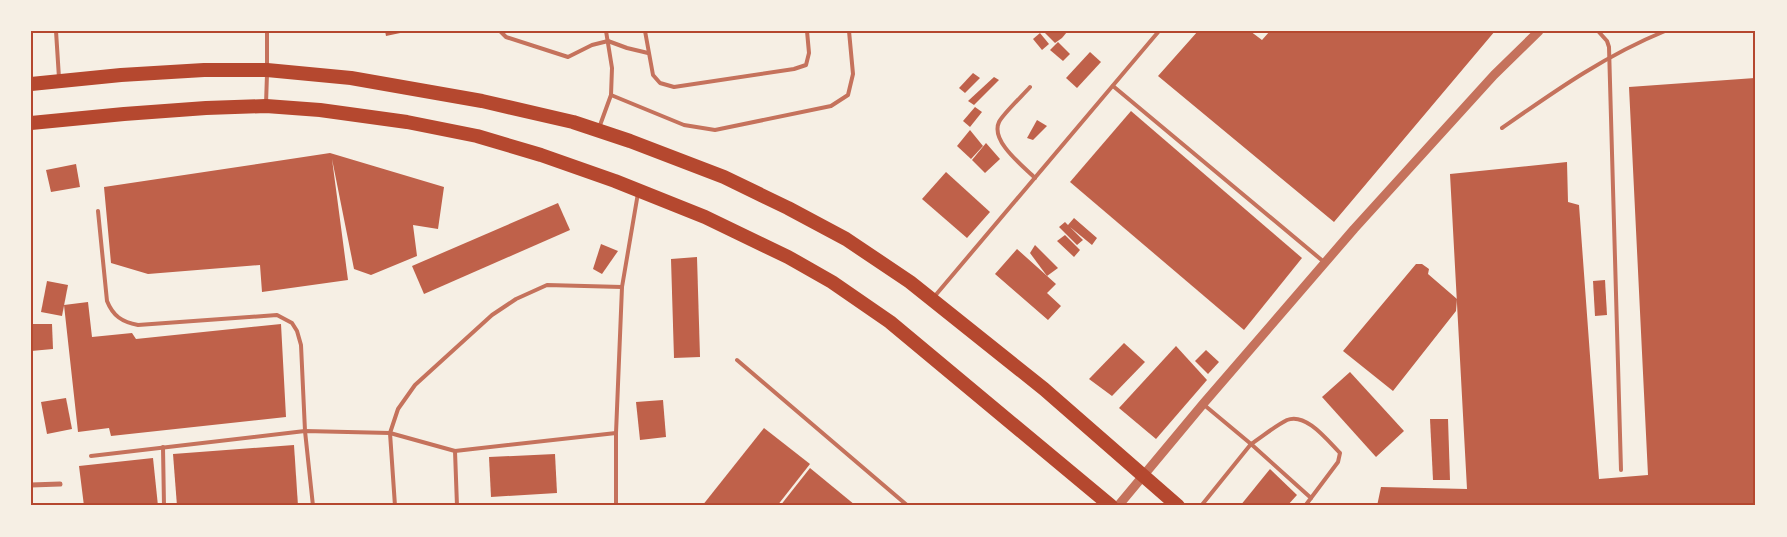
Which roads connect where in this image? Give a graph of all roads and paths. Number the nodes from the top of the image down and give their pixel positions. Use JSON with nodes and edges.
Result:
{"nodes":[{"id":1,"x":56,"y":31,"type":"edge"},
{"id":2,"x":267,"y":31,"type":"edge"},
{"id":3,"x":500,"y":31,"type":"edge"},
{"id":4,"x":606,"y":31,"type":"edge"},
{"id":5,"x":645,"y":31,"type":"edge"},
{"id":6,"x":807,"y":31,"type":"edge"},
{"id":7,"x":849,"y":31,"type":"edge"},
{"id":8,"x":1159,"y":31,"type":"edge"},
{"id":9,"x":1539,"y":31,"type":"edge"},
{"id":10,"x":1598,"y":31,"type":"edge"},
{"id":11,"x":1666,"y":31,"type":"edge"},
{"id":12,"x":608,"y":41,"type":"junction"},
{"id":13,"x":648,"y":53,"type":"junction"},
{"id":14,"x":1608,"y":58,"type":"junction"},
{"id":15,"x":267,"y":70,"type":"junction"},
{"id":16,"x":59,"y":80,"type":"junction"},
{"id":17,"x":31,"y":84,"type":"edge"},
{"id":18,"x":1113,"y":86,"type":"junction"},
{"id":19,"x":1030,"y":87,"type":"dead end"},
{"id":20,"x":611,"y":95,"type":"junction"},
{"id":21,"x":266,"y":106,"type":"junction"},
{"id":22,"x":31,"y":123,"type":"edge"},
{"id":23,"x":1502,"y":128,"type":"dead end"},
{"id":24,"x":598,"y":130,"type":"junction"},
{"id":25,"x":1035,"y":178,"type":"junction"},
{"id":26,"x":638,"y":190,"type":"junction"},
{"id":27,"x":98,"y":211,"type":"dead end"},
{"id":28,"x":1325,"y":263,"type":"junction"},
{"id":29,"x":622,"y":287,"type":"junction"},
{"id":30,"x":932,"y":298,"type":"junction"},
{"id":31,"x":737,"y":360,"type":"dead end"},
{"id":32,"x":1204,"y":404,"type":"junction"},
{"id":33,"x":305,"y":431,"type":"junction"},
{"id":34,"x":616,"y":433,"type":"junction"},
{"id":35,"x":390,"y":434,"type":"junction"},
{"id":36,"x":1251,"y":444,"type":"junction"},
{"id":37,"x":164,"y":447,"type":"junction"},
{"id":38,"x":455,"y":451,"type":"junction"},
{"id":39,"x":91,"y":456,"type":"dead end"},
{"id":40,"x":1621,"y":470,"type":"dead end"},
{"id":41,"x":1144,"y":476,"type":"junction"},
{"id":42,"x":60,"y":484,"type":"dead end"},
{"id":43,"x":31,"y":485,"type":"edge"},
{"id":44,"x":1311,"y":498,"type":"junction"},
{"id":45,"x":164,"y":506,"type":"edge"},
{"id":46,"x":313,"y":506,"type":"edge"},
{"id":47,"x":395,"y":506,"type":"edge"},
{"id":48,"x":457,"y":506,"type":"edge"},
{"id":49,"x":616,"y":506,"type":"edge"},
{"id":50,"x":908,"y":506,"type":"edge"},
{"id":51,"x":1112,"y":506,"type":"edge"},
{"id":52,"x":1118,"y":506,"type":"edge"},
{"id":53,"x":1178,"y":506,"type":"edge"},
{"id":54,"x":1201,"y":506,"type":"edge"},
{"id":55,"x":1305,"y":506,"type":"edge"}],
"edges":[{"from":1,"to":16,"type":"lane"},
{"from":2,"to":15,"type":"lane"},
{"from":3,"to":12,"type":"lane"},
{"from":4,"to":12,"type":"lane"},
{"from":5,"to":13,"type":"lane"},
{"from":6,"to":13,"type":"lane"},
{"from":7,"to":20,"type":"lane"},
{"from":8,"to":18,"type":"lane"},
{"from":9,"to":28,"type":"street"},
{"from":10,"to":14,"type":"lane"},
{"from":11,"to":14,"type":"lane"},
{"from":12,"to":13,"type":"lane"},
{"from":12,"to":20,"type":"lane"},
{"from":14,"to":23,"type":"lane"},
{"from":14,"to":40,"type":"lane"},
{"from":15,"to":16,"type":"highway"},
{"from":15,"to":21,"type":"lane"},
{"from":15,"to":24,"type":"highway"},
{"from":16,"to":17,"type":"highway"},
{"from":18,"to":25,"type":"lane"},
{"from":18,"to":28,"type":"lane"},
{"from":19,"to":25,"type":"lane"},
{"from":20,"to":24,"type":"lane"},
{"from":21,"to":22,"type":"highway"},
{"from":21,"to":26,"type":"highway"},
{"from":24,"to":30,"type":"highway"},
{"from":25,"to":30,"type":"lane"},
{"from":26,"to":29,"type":"lane"},
{"from":26,"to":51,"type":"highway"},
{"from":27,"to":33,"type":"lane"},
{"from":28,"to":32,"type":"street"},
{"from":29,"to":34,"type":"lane"},
{"from":29,"to":35,"type":"lane"},
{"from":30,"to":41,"type":"highway"},
{"from":31,"to":50,"type":"lane"},
{"from":32,"to":36,"type":"lane"},
{"from":32,"to":41,"type":"street"},
{"from":33,"to":35,"type":"lane"},
{"from":33,"to":37,"type":"lane"},
{"from":33,"to":46,"type":"lane"},
{"from":34,"to":38,"type":"lane"},
{"from":34,"to":49,"type":"lane"},
{"from":35,"to":38,"type":"lane"},
{"from":35,"to":47,"type":"lane"},
{"from":36,"to":44,"type":"lane"},
{"from":36,"to":44,"type":"lane"},
{"from":36,"to":54,"type":"lane"},
{"from":37,"to":39,"type":"lane"},
{"from":37,"to":45,"type":"lane"},
{"from":38,"to":48,"type":"lane"},
{"from":41,"to":52,"type":"street"},
{"from":41,"to":53,"type":"highway"},
{"from":42,"to":43,"type":"street"},
{"from":44,"to":55,"type":"lane"}]}
